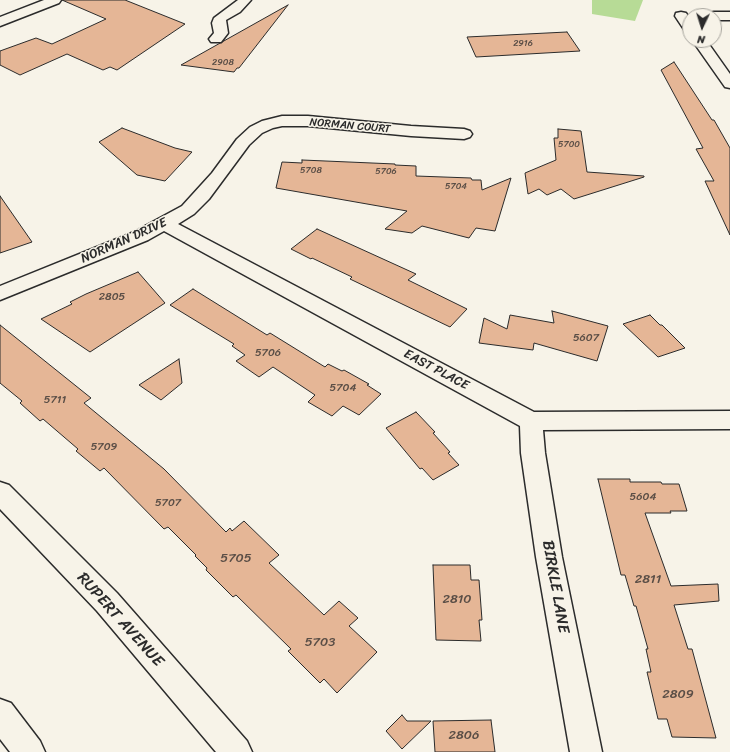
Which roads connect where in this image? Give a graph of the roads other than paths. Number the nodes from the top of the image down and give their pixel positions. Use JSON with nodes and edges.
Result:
{"nodes":[{"id":1,"x":55,"y":0,"type":"edge"},
{"id":2,"x":245,"y":0,"type":"edge"},
{"id":3,"x":0,"y":22,"type":"edge"},
{"id":4,"x":216,"y":39,"type":"dead end"},
{"id":5,"x":705,"y":48,"type":"edge"},
{"id":6,"x":730,"y":84,"type":"edge"},
{"id":7,"x":464,"y":134,"type":"dead end"},
{"id":8,"x":243,"y":142,"type":"joint"},
{"id":9,"x":165,"y":224,"type":"junction"},
{"id":10,"x":0,"y":293,"type":"edge"},
{"id":11,"x":730,"y":420,"type":"edge"},
{"id":12,"x":531,"y":421,"type":"junction"},
{"id":13,"x":0,"y":492,"type":"edge"},
{"id":14,"x":0,"y":714,"type":"edge"},
{"id":15,"x":29,"y":752,"type":"edge"},
{"id":16,"x":236,"y":752,"type":"edge"},
{"id":17,"x":586,"y":752,"type":"edge"}],
"edges":[{"from":1,"to":3,"type":"main road"},
{"from":2,"to":4,"type":"main road"},
{"from":5,"to":6,"type":"main road"},
{"from":7,"to":8,"type":"main road","name":"NORMAN COURT"},
{"from":8,"to":9,"type":"main road","name":"NORMAN DRIVE"},
{"from":9,"to":10,"type":"main road","name":"NORMAN DRIVE"},
{"from":9,"to":12,"type":"main road","name":"EAST PLACE"},
{"from":11,"to":12,"type":"main road","name":"EAST PLACE"},
{"from":12,"to":17,"type":"main road","name":"BIRKLE LANE"},
{"from":13,"to":16,"type":"main road","name":"RUPERT AVENUE"},
{"from":14,"to":15,"type":"main road"}]}
